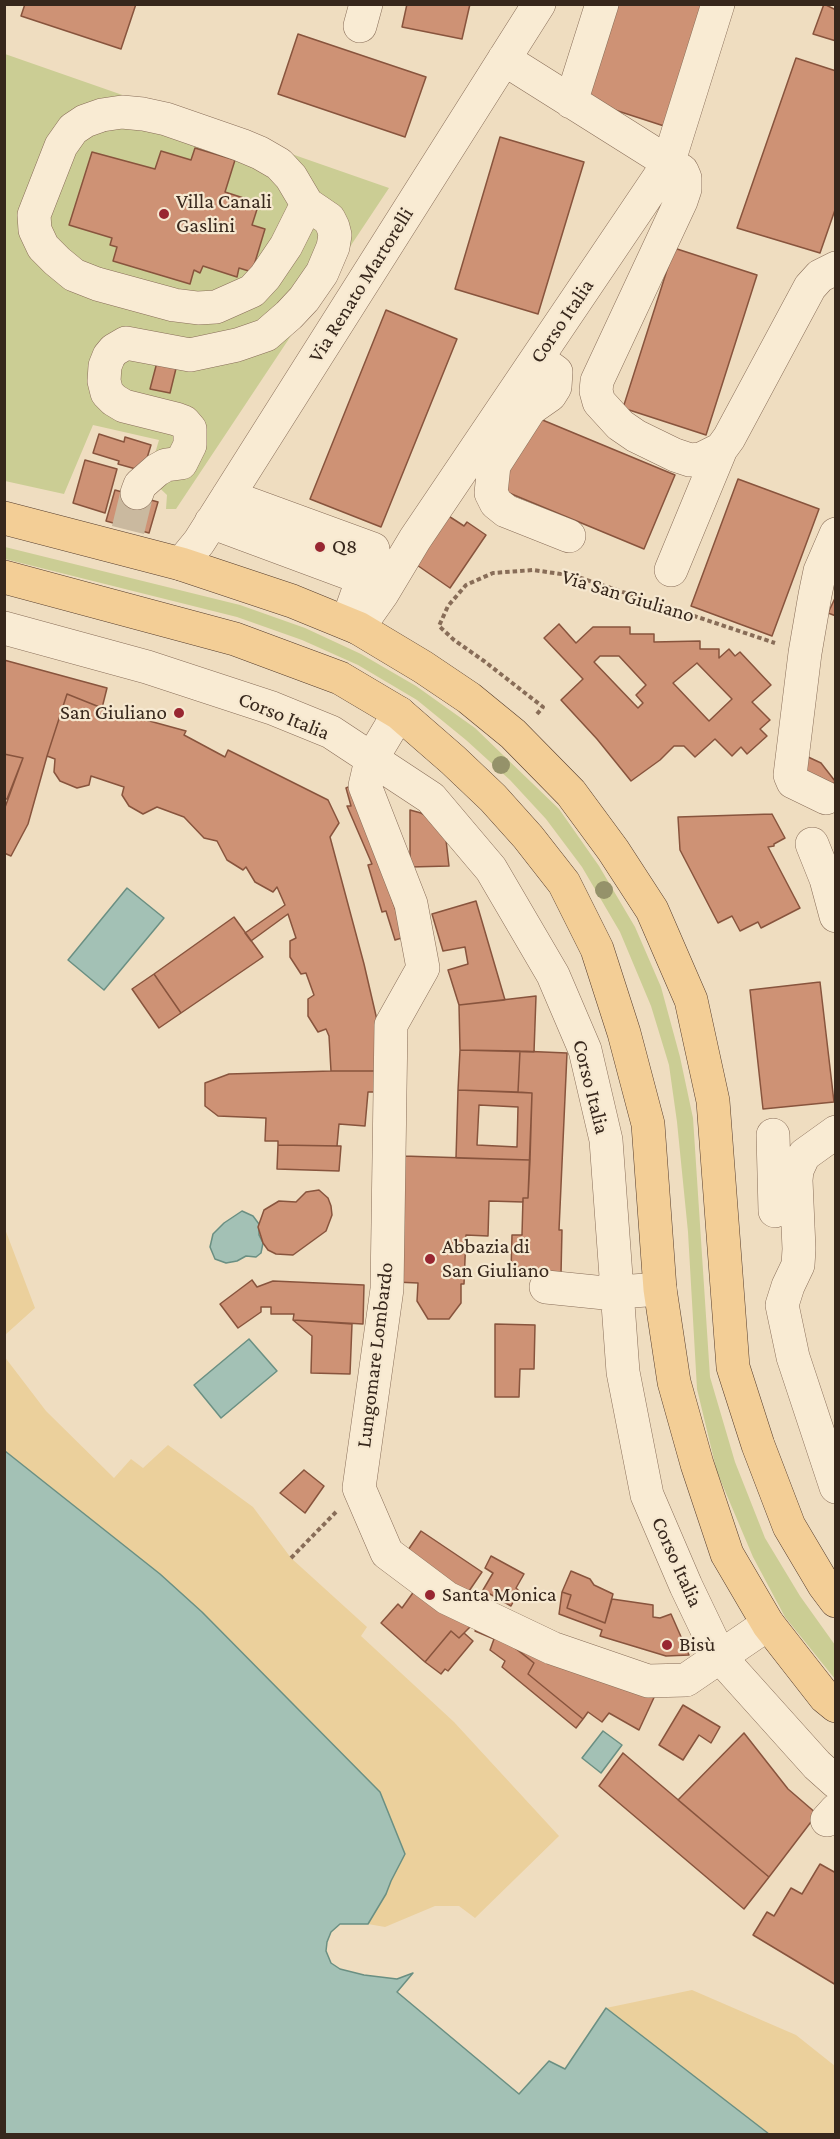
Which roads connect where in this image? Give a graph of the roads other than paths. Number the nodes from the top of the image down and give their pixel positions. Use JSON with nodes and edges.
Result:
{"nodes":[{"id":1,"x":539,"y":4,"type":"edge"},
{"id":2,"x":602,"y":4,"type":"edge"},
{"id":3,"x":718,"y":4,"type":"edge"},
{"id":4,"x":504,"y":59,"type":"junction"},
{"id":5,"x":571,"y":102,"type":"junction"},
{"id":6,"x":668,"y":164,"type":"junction"},
{"id":7,"x":307,"y":204,"type":"junction"},
{"id":8,"x":836,"y":268,"type":"edge"},
{"id":9,"x":537,"y":358,"type":"junction"},
{"id":10,"x":721,"y":449,"type":"junction"},
{"id":11,"x":138,"y":493,"type":"tunnel mouth"},
{"id":12,"x":220,"y":509,"type":"junction"},
{"id":13,"x":4,"y":518,"type":"edge"},
{"id":14,"x":836,"y":534,"type":"edge"},
{"id":15,"x":569,"y":536,"type":"dead end"},
{"id":16,"x":181,"y":564,"type":"junction"},
{"id":17,"x":671,"y":570,"type":"dead end"},
{"id":18,"x":4,"y":577,"type":"edge"},
{"id":19,"x":353,"y":626,"type":"junction"},
{"id":20,"x":4,"y":628,"type":"edge"},
{"id":21,"x":399,"y":713,"type":"junction"},
{"id":22,"x":371,"y":759,"type":"junction"},
{"id":23,"x":826,"y":798,"type":"dead end"},
{"id":24,"x":812,"y":844,"type":"dead end"},
{"id":25,"x":836,"y":916,"type":"edge"},
{"id":26,"x":836,"y":1132,"type":"edge"},
{"id":27,"x":773,"y":1135,"type":"dead end"},
{"id":28,"x":546,"y":1287,"type":"dead end"},
{"id":29,"x":660,"y":1289,"type":"junction"},
{"id":30,"x":617,"y":1292,"type":"junction"},
{"id":31,"x":782,"y":1305,"type":"junction"},
{"id":32,"x":836,"y":1487,"type":"edge"},
{"id":33,"x":836,"y":1601,"type":"edge"},
{"id":34,"x":768,"y":1624,"type":"junction"},
{"id":35,"x":720,"y":1656,"type":"junction"},
{"id":36,"x":836,"y":1706,"type":"edge"},
{"id":37,"x":836,"y":1782,"type":"edge"}],
"edges":[{"from":1,"to":4,"type":"street","name":"Via Renato Martorelli"},
{"from":2,"to":5,"type":"street"},
{"from":3,"to":6,"type":"street","name":"Corso Italia"},
{"from":4,"to":5,"type":"street"},
{"from":4,"to":12,"type":"street","name":"Via Renato Martorelli"},
{"from":5,"to":6,"type":"street"},
{"from":6,"to":9,"type":"street","name":"Corso Italia"},
{"from":6,"to":10,"type":"street"},
{"from":7,"to":7,"type":"street"},
{"from":7,"to":11,"type":"street"},
{"from":8,"to":10,"type":"street"},
{"from":9,"to":15,"type":"street"},
{"from":9,"to":19,"type":"street","name":"Corso Italia"},
{"from":10,"to":17,"type":"street"},
{"from":12,"to":16,"type":"street","name":"Via Renato Martorelli"},
{"from":12,"to":19,"type":"street"},
{"from":13,"to":16,"type":"main road"},
{"from":14,"to":23,"type":"street"},
{"from":16,"to":19,"type":"main road"},
{"from":18,"to":21,"type":"main road"},
{"from":19,"to":33,"type":"main road"},
{"from":20,"to":22,"type":"street","name":"Corso Italia"},
{"from":21,"to":22,"type":"street","name":"Lungomare Lombardo"},
{"from":21,"to":29,"type":"main road"},
{"from":22,"to":30,"type":"street","name":"Corso Italia"},
{"from":22,"to":35,"type":"street","name":"Lungomare Lombardo"},
{"from":24,"to":25,"type":"street"},
{"from":26,"to":31,"type":"street"},
{"from":27,"to":31,"type":"street"},
{"from":28,"to":30,"type":"street"},
{"from":29,"to":30,"type":"street"},
{"from":29,"to":34,"type":"main road"},
{"from":30,"to":35,"type":"street","name":"Corso Italia"},
{"from":31,"to":32,"type":"street"},
{"from":34,"to":35,"type":"street"},
{"from":34,"to":36,"type":"main road"},
{"from":35,"to":37,"type":"street","name":"Corso Italia"}]}
